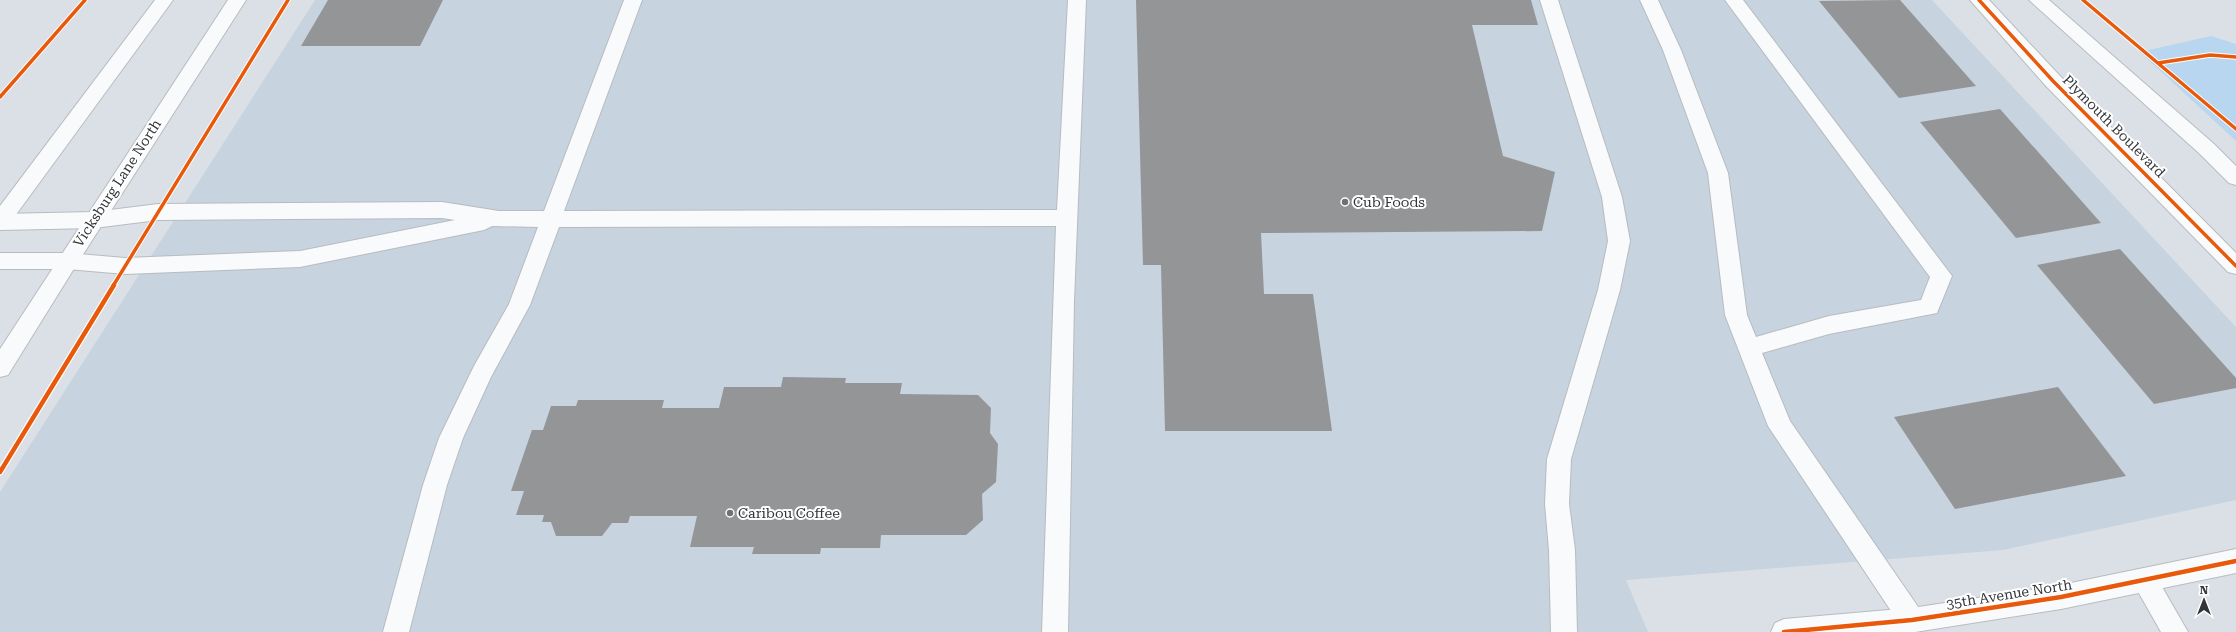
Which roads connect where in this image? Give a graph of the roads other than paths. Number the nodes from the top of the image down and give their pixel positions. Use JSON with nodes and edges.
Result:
{"nodes":[{"id":1,"x":164,"y":0,"type":"edge"},
{"id":2,"x":237,"y":0,"type":"edge"},
{"id":3,"x":633,"y":0,"type":"edge"},
{"id":4,"x":1077,"y":0,"type":"edge"},
{"id":5,"x":1549,"y":0,"type":"edge"},
{"id":6,"x":1649,"y":0,"type":"edge"},
{"id":7,"x":1734,"y":0,"type":"edge"},
{"id":8,"x":1979,"y":0,"type":"edge"},
{"id":9,"x":2038,"y":0,"type":"edge"},
{"id":10,"x":2236,"y":178,"type":"edge"},
{"id":11,"x":1067,"y":218,"type":"junction"},
{"id":12,"x":499,"y":219,"type":"junction"},
{"id":13,"x":552,"y":219,"type":"junction"},
{"id":14,"x":94,"y":220,"type":"junction"},
{"id":15,"x":0,"y":221,"type":"edge"},
{"id":16,"x":0,"y":261,"type":"edge"},
{"id":17,"x":67,"y":261,"type":"junction"},
{"id":18,"x":2236,"y":266,"type":"edge"},
{"id":19,"x":1749,"y":348,"type":"junction"},
{"id":20,"x":0,"y":368,"type":"edge"},
{"id":21,"x":2236,"y":560,"type":"edge"},
{"id":22,"x":2145,"y":580,"type":"junction"},
{"id":23,"x":1912,"y":620,"type":"junction"},
{"id":24,"x":396,"y":632,"type":"edge"},
{"id":25,"x":1055,"y":632,"type":"edge"},
{"id":26,"x":1564,"y":632,"type":"edge"},
{"id":27,"x":1784,"y":632,"type":"edge"},
{"id":28,"x":2175,"y":632,"type":"edge"}],
"edges":[{"from":1,"to":15,"type":"street"},
{"from":2,"to":14,"type":"street","name":"Vicksburg Lane North"},
{"from":3,"to":13,"type":"street"},
{"from":4,"to":11,"type":"street"},
{"from":5,"to":26,"type":"street"},
{"from":6,"to":19,"type":"street"},
{"from":7,"to":19,"type":"street"},
{"from":8,"to":18,"type":"street","name":"Plymouth Boulevard"},
{"from":9,"to":10,"type":"street"},
{"from":11,"to":13,"type":"street"},
{"from":11,"to":25,"type":"street"},
{"from":12,"to":13,"type":"street"},
{"from":12,"to":14,"type":"street"},
{"from":12,"to":17,"type":"street"},
{"from":13,"to":24,"type":"street"},
{"from":14,"to":15,"type":"street"},
{"from":14,"to":17,"type":"street","name":"Vicksburg Lane North"},
{"from":16,"to":17,"type":"street"},
{"from":17,"to":20,"type":"street","name":"Vicksburg Lane North"},
{"from":19,"to":23,"type":"street"},
{"from":21,"to":22,"type":"street","name":"35th Avenue North"},
{"from":22,"to":23,"type":"street","name":"35th Avenue North"},
{"from":22,"to":28,"type":"street"},
{"from":23,"to":27,"type":"street","name":"35th Avenue North"}]}
